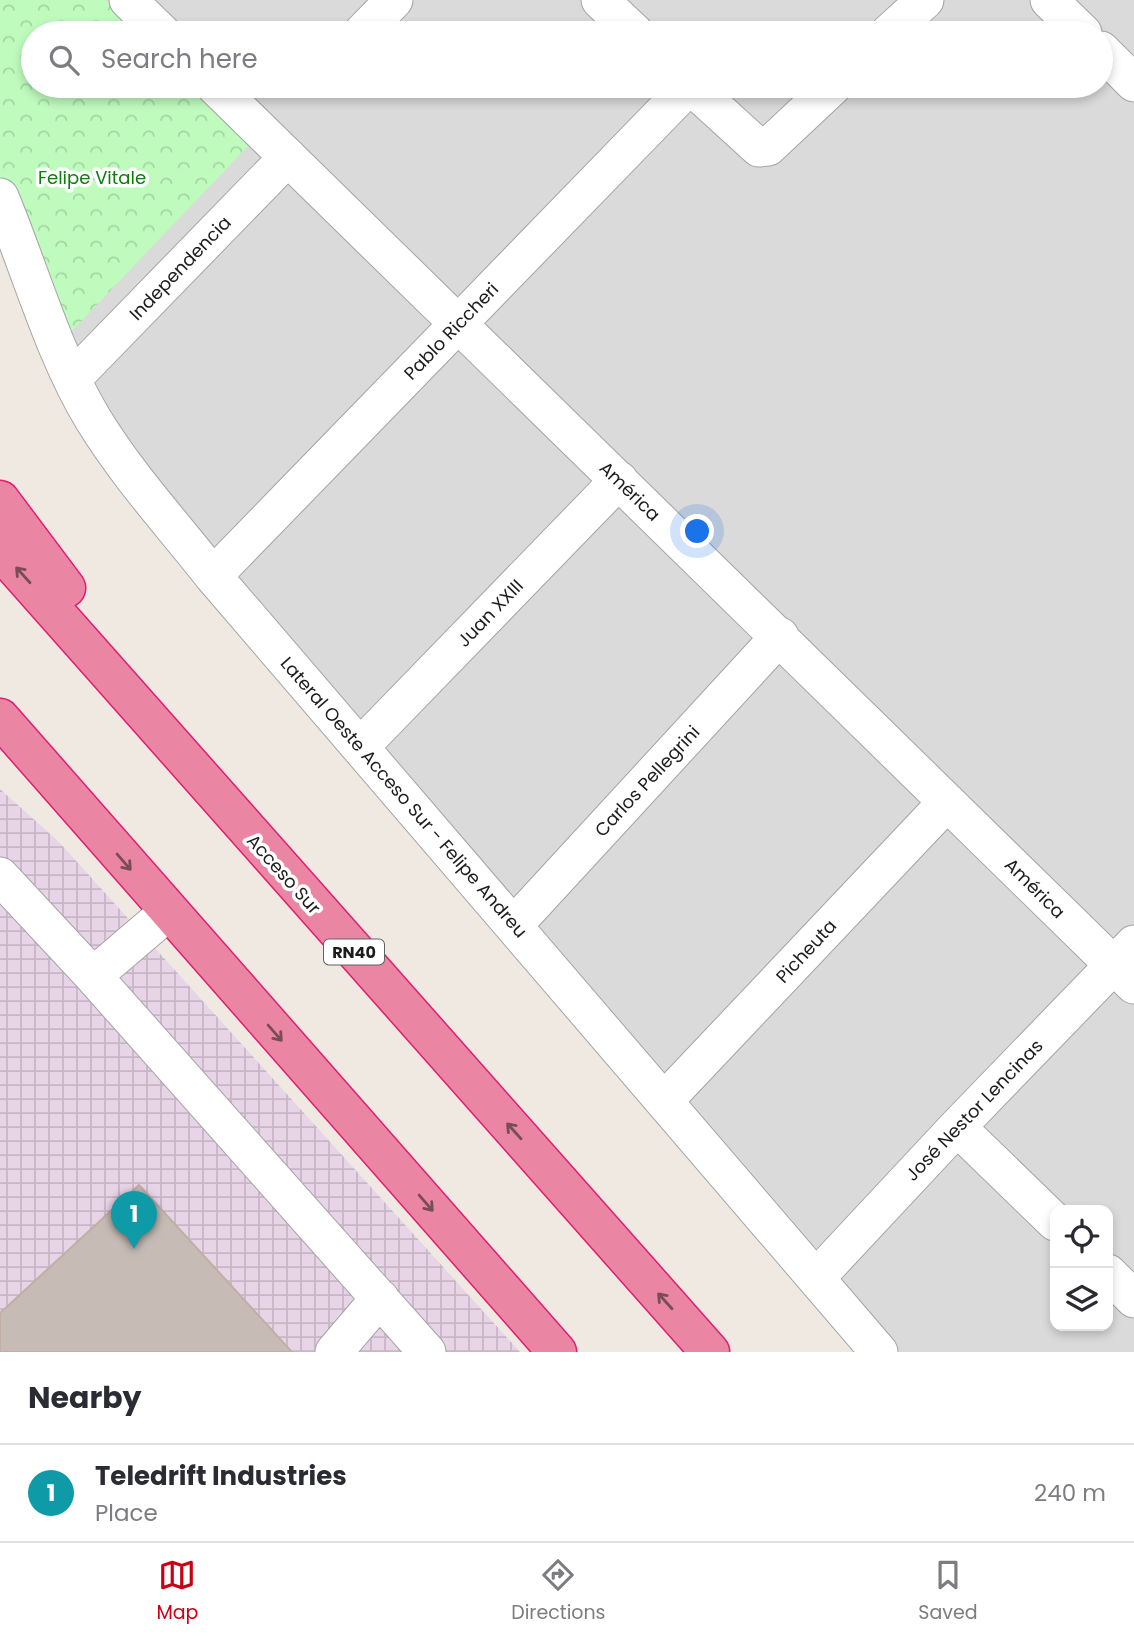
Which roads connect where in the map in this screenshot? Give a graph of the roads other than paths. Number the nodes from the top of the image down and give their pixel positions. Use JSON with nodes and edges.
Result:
{"nodes":[{"id":1,"x":128,"y":0,"type":"edge"},
{"id":2,"x":394,"y":0,"type":"edge"},
{"id":3,"x":600,"y":0,"type":"edge"},
{"id":4,"x":925,"y":0,"type":"edge"},
{"id":5,"x":1049,"y":0,"type":"edge"},
{"id":6,"x":150,"y":21,"type":"edge"},
{"id":7,"x":374,"y":21,"type":"edge"},
{"id":8,"x":622,"y":21,"type":"edge"},
{"id":9,"x":902,"y":21,"type":"edge"},
{"id":10,"x":1071,"y":21,"type":"edge"},
{"id":11,"x":1113,"y":62,"type":"edge"},
{"id":12,"x":1134,"y":83,"type":"edge"},
{"id":13,"x":227,"y":98,"type":"edge"},
{"id":14,"x":678,"y":98,"type":"edge"},
{"id":15,"x":703,"y":98,"type":"edge"},
{"id":16,"x":820,"y":98,"type":"edge"},
{"id":17,"x":288,"y":157,"type":"junction"},
{"id":18,"x":0,"y":197,"type":"edge"},
{"id":19,"x":458,"y":324,"type":"junction"},
{"id":20,"x":72,"y":379,"type":"junction"},
{"id":21,"x":619,"y":480,"type":"junction"},
{"id":22,"x":0,"y":500,"type":"edge"},
{"id":23,"x":0,"y":550,"type":"edge"},
{"id":24,"x":213,"y":576,"type":"junction"},
{"id":25,"x":780,"y":636,"type":"junction"},
{"id":26,"x":0,"y":718,"type":"edge"},
{"id":27,"x":361,"y":746,"type":"junction"},
{"id":28,"x":0,"y":752,"type":"edge"},
{"id":29,"x":947,"y":802,"type":"junction"},
{"id":30,"x":94,"y":828,"type":"junction"},
{"id":31,"x":258,"y":845,"type":"junction"},
{"id":32,"x":0,"y":876,"type":"edge"},
{"id":33,"x":168,"y":912,"type":"junction"},
{"id":34,"x":514,"y":925,"type":"junction"},
{"id":35,"x":1127,"y":965,"type":"edge"},
{"id":36,"x":93,"y":976,"type":"junction"},
{"id":37,"x":664,"y":1101,"type":"junction"},
{"id":38,"x":957,"y":1127,"type":"junction"},
{"id":39,"x":1050,"y":1217,"type":"edge"},
{"id":40,"x":816,"y":1278,"type":"junction"},
{"id":41,"x":1113,"y":1278,"type":"edge"},
{"id":42,"x":380,"y":1298,"type":"junction"},
{"id":43,"x":1134,"y":1299,"type":"edge"},
{"id":44,"x":334,"y":1352,"type":"edge"},
{"id":45,"x":427,"y":1352,"type":"edge"},
{"id":46,"x":557,"y":1352,"type":"edge"},
{"id":47,"x":710,"y":1352,"type":"edge"},
{"id":48,"x":879,"y":1352,"type":"edge"}],
"edges":[{"from":1,"to":6,"type":"street"},
{"from":2,"to":7,"type":"street"},
{"from":3,"to":8,"type":"street"},
{"from":4,"to":9,"type":"street"},
{"from":5,"to":10,"type":"street"},
{"from":11,"to":12,"type":"street"},
{"from":13,"to":17,"type":"street","name":"América"},
{"from":14,"to":19,"type":"street","name":"Pablo Riccheri"},
{"from":15,"to":16,"type":"street"},
{"from":17,"to":19,"type":"street","name":"América"},
{"from":17,"to":20,"type":"street","name":"Independencia"},
{"from":18,"to":20,"type":"street","name":"Lateral Oeste Acceso Sur - Felipe Andreu"},
{"from":19,"to":21,"type":"street","name":"América"},
{"from":19,"to":24,"type":"street","name":"Pablo Riccheri"},
{"from":20,"to":24,"type":"street","name":"Lateral Oeste Acceso Sur - Felipe Andreu"},
{"from":21,"to":25,"type":"street","name":"América"},
{"from":21,"to":27,"type":"street","name":"Juan XXIII"},
{"from":22,"to":31,"type":"highway"},
{"from":31,"to":23,"type":"highway","name":"Acceso Sur","number":"RN40","one_way":true},
{"from":24,"to":27,"type":"street","name":"Lateral Oeste Acceso Sur - Felipe Andreu"},
{"from":25,"to":29,"type":"street","name":"América"},
{"from":25,"to":34,"type":"street","name":"Carlos Pellegrini"},
{"from":26,"to":30,"type":"highway"},
{"from":27,"to":34,"type":"street","name":"Lateral Oeste Acceso Sur - Felipe Andreu"},
{"from":28,"to":30,"type":"highway"},
{"from":29,"to":35,"type":"street","name":"América"},
{"from":29,"to":37,"type":"street","name":"Picheuta"},
{"from":30,"to":33,"type":"highway","one_way":true},
{"from":47,"to":31,"type":"highway","name":"Acceso Sur","number":"RN40","one_way":true},
{"from":32,"to":36,"type":"street"},
{"from":33,"to":36,"type":"street"},
{"from":33,"to":46,"type":"highway","one_way":true},
{"from":34,"to":37,"type":"street","name":"Lateral Oeste Acceso Sur - Felipe Andreu"},
{"from":35,"to":38,"type":"street","name":"José Nestor Lencinas"},
{"from":36,"to":42,"type":"street"},
{"from":37,"to":40,"type":"street","name":"Lateral Oeste Acceso Sur - Felipe Andreu"},
{"from":38,"to":39,"type":"street"},
{"from":38,"to":40,"type":"street","name":"José Nestor Lencinas"},
{"from":40,"to":48,"type":"street","name":"Lateral Oeste Acceso Sur - Felipe Andreu"},
{"from":41,"to":43,"type":"street"},
{"from":42,"to":44,"type":"street"},
{"from":42,"to":45,"type":"street"}]}
